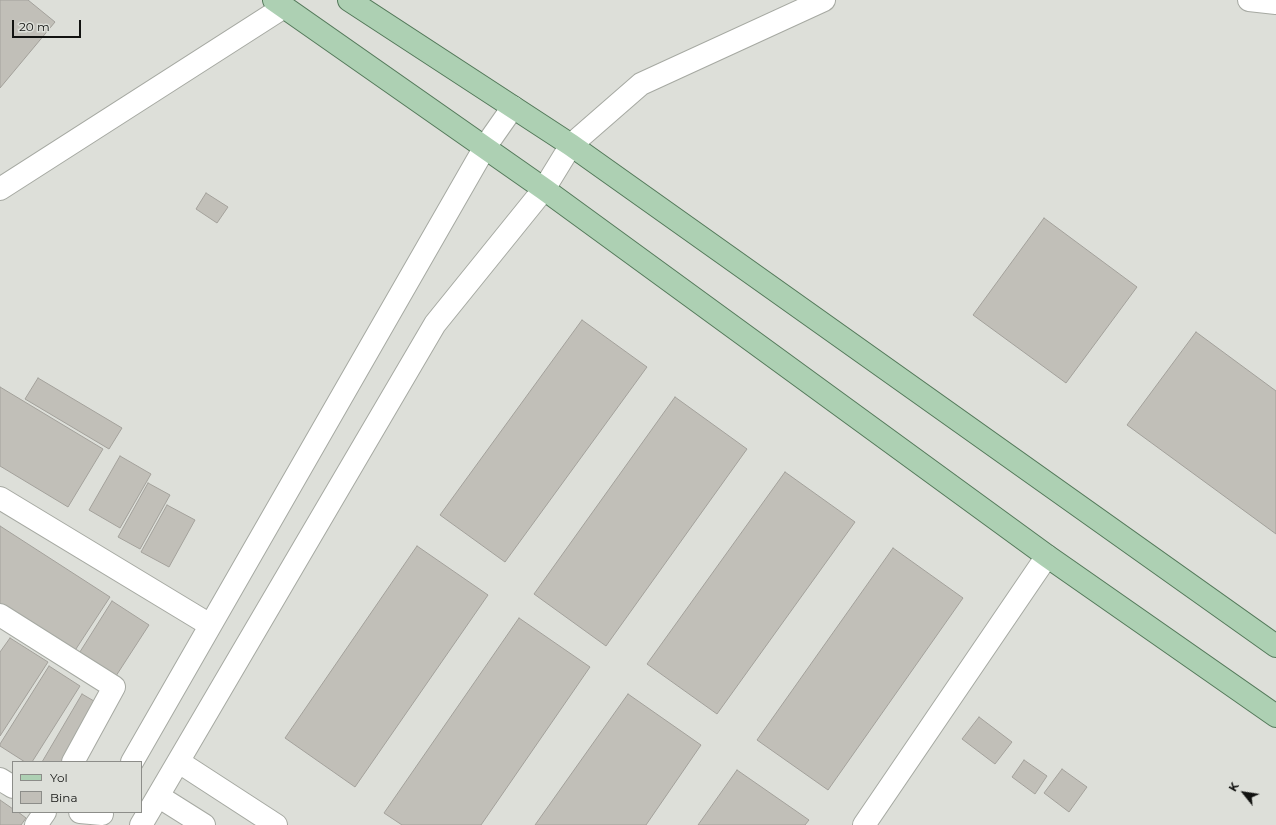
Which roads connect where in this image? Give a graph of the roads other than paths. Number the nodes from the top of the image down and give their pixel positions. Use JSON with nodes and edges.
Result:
{"nodes":[{"id":1,"x":349,"y":0,"type":"edge"},
{"id":2,"x":824,"y":0,"type":"edge"},
{"id":3,"x":1249,"y":0,"type":"edge"},
{"id":4,"x":279,"y":3,"type":"edge"},
{"id":5,"x":1276,"y":3,"type":"edge"},
{"id":6,"x":513,"y":107,"type":"junction"},
{"id":7,"x":571,"y":145,"type":"junction"},
{"id":8,"x":485,"y":147,"type":"junction"},
{"id":9,"x":0,"y":189,"type":"edge"},
{"id":10,"x":544,"y":189,"type":"junction"},
{"id":11,"x":0,"y":498,"type":"edge"},
{"id":12,"x":1047,"y":556,"type":"junction"},
{"id":13,"x":0,"y":615,"type":"edge"},
{"id":14,"x":210,"y":625,"type":"junction"},
{"id":15,"x":1276,"y":646,"type":"edge"},
{"id":16,"x":1276,"y":716,"type":"edge"},
{"id":17,"x":74,"y":761,"type":"edge"},
{"id":18,"x":133,"y":761,"type":"edge"},
{"id":19,"x":179,"y":762,"type":"junction"},
{"id":20,"x":0,"y":779,"type":"edge"},
{"id":21,"x":12,"y":787,"type":"edge"},
{"id":22,"x":158,"y":796,"type":"junction"},
{"id":23,"x":44,"y":813,"type":"edge"},
{"id":24,"x":84,"y":813,"type":"edge"},
{"id":25,"x":100,"y":817,"type":"edge"},
{"id":26,"x":36,"y":825,"type":"edge"},
{"id":27,"x":141,"y":825,"type":"edge"},
{"id":28,"x":204,"y":825,"type":"edge"},
{"id":29,"x":276,"y":825,"type":"edge"},
{"id":30,"x":864,"y":825,"type":"edge"}],
"edges":[{"from":1,"to":6,"type":"main road"},
{"from":2,"to":7,"type":"street"},
{"from":3,"to":5,"type":"street"},
{"from":4,"to":8,"type":"main road"},
{"from":4,"to":9,"type":"street"},
{"from":6,"to":7,"type":"main road"},
{"from":6,"to":8,"type":"street"},
{"from":7,"to":10,"type":"street"},
{"from":7,"to":15,"type":"main road"},
{"from":8,"to":10,"type":"main road"},
{"from":8,"to":14,"type":"street"},
{"from":10,"to":12,"type":"main road"},
{"from":10,"to":19,"type":"street"},
{"from":11,"to":14,"type":"street"},
{"from":12,"to":16,"type":"main road"},
{"from":12,"to":30,"type":"street"},
{"from":13,"to":17,"type":"street"},
{"from":14,"to":18,"type":"street"},
{"from":19,"to":22,"type":"street"},
{"from":19,"to":29,"type":"street"},
{"from":20,"to":21,"type":"street"},
{"from":22,"to":27,"type":"street"},
{"from":22,"to":28,"type":"street"},
{"from":23,"to":26,"type":"street"},
{"from":24,"to":25,"type":"street"}]}
